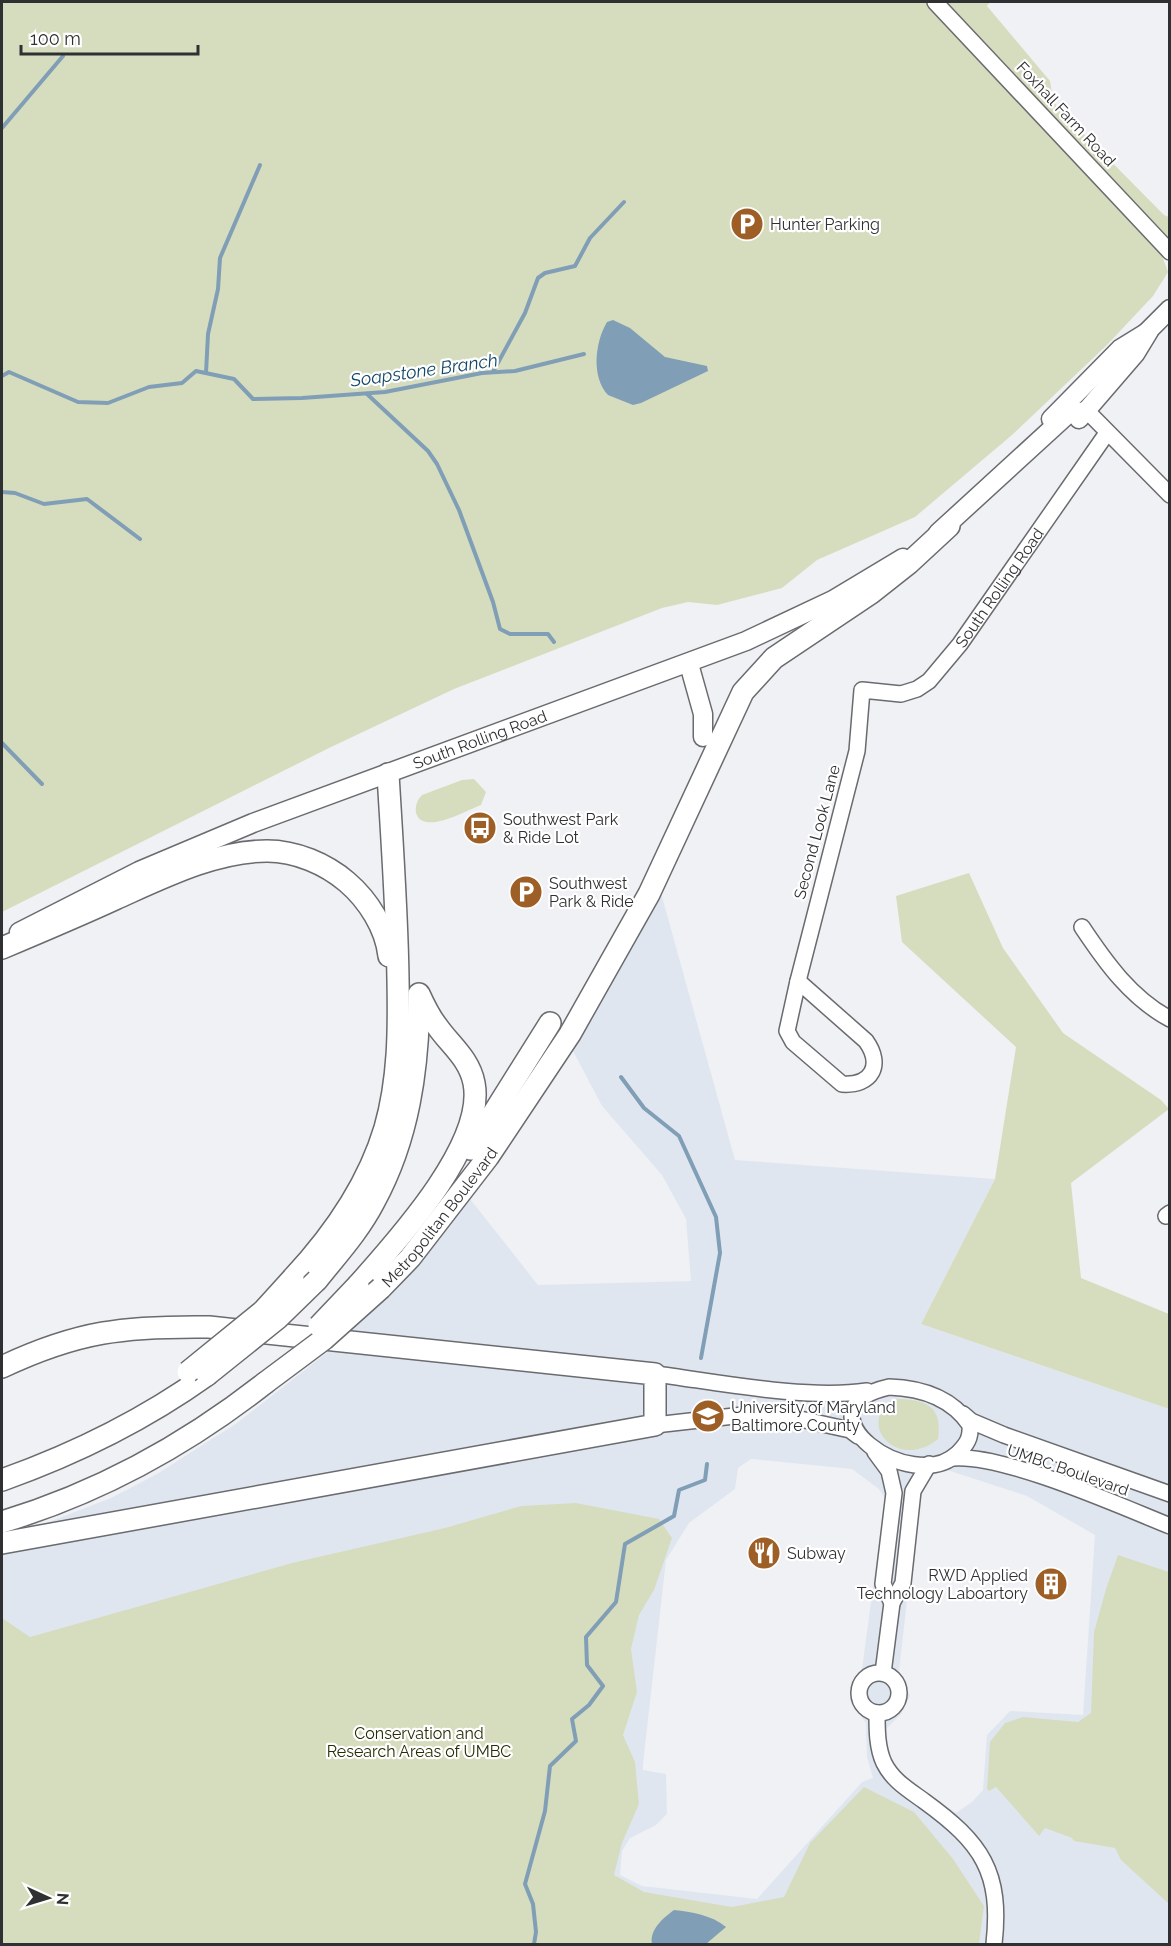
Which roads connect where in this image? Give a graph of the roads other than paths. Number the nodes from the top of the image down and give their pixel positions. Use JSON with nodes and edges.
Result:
{"nodes":[{"id":1,"x":935,"y":2,"type":"edge"},
{"id":2,"x":1170,"y":252,"type":"edge"},
{"id":3,"x":1170,"y":309,"type":"edge"},
{"id":4,"x":1149,"y":331,"type":"junction"},
{"id":5,"x":1087,"y":411,"type":"junction"},
{"id":6,"x":1107,"y":433,"type":"junction"},
{"id":7,"x":1170,"y":495,"type":"edge"},
{"id":8,"x":949,"y":526,"type":"junction"},
{"id":9,"x":689,"y":663,"type":"junction"},
{"id":10,"x":862,"y":690,"type":"joint"},
{"id":11,"x":703,"y":737,"type":"joint"},
{"id":12,"x":388,"y":774,"type":"junction"},
{"id":13,"x":683,"y":819,"type":"junction"},
{"id":14,"x":1082,"y":927,"type":"dead end"},
{"id":15,"x":2,"y":942,"type":"edge"},
{"id":16,"x":2,"y":948,"type":"edge"},
{"id":17,"x":798,"y":981,"type":"junction"},
{"id":18,"x":1170,"y":1019,"type":"edge"},
{"id":19,"x":399,"y":1022,"type":"junction"},
{"id":20,"x":550,"y":1023,"type":"dead end"},
{"id":21,"x":370,"y":1287,"type":"junction"},
{"id":22,"x":2,"y":1367,"type":"edge"},
{"id":23,"x":198,"y":1374,"type":"junction"},
{"id":24,"x":655,"y":1374,"type":"junction"},
{"id":25,"x":870,"y":1391,"type":"junction"},
{"id":26,"x":962,"y":1413,"type":"junction"},
{"id":27,"x":655,"y":1425,"type":"junction"},
{"id":28,"x":858,"y":1437,"type":"junction"},
{"id":29,"x":874,"y":1450,"type":"junction"},
{"id":30,"x":952,"y":1458,"type":"junction"},
{"id":31,"x":929,"y":1464,"type":"junction"},
{"id":32,"x":2,"y":1470,"type":"edge"},
{"id":33,"x":2,"y":1480,"type":"edge"},
{"id":34,"x":1170,"y":1494,"type":"edge"},
{"id":35,"x":2,"y":1522,"type":"edge"},
{"id":36,"x":1170,"y":1526,"type":"edge"},
{"id":37,"x":2,"y":1544,"type":"edge"},
{"id":38,"x":892,"y":1603,"type":"junction"},
{"id":39,"x":883,"y":1673,"type":"junction"},
{"id":40,"x":877,"y":1713,"type":"junction"},
{"id":41,"x":994,"y":1944,"type":"edge"}],
"edges":[{"from":1,"to":2,"type":"street","name":"Foxhall Farm Road"},
{"from":3,"to":4,"type":"main road","name":"South Rolling Road"},
{"from":4,"to":5,"type":"main road","name":"South Rolling Road"},
{"from":4,"to":8,"type":"main road","name":"South Rolling Road"},
{"from":5,"to":6,"type":"street"},
{"from":5,"to":8,"type":"main road","name":"South Rolling Road"},
{"from":6,"to":7,"type":"street"},
{"from":6,"to":10,"type":"street","name":"South Rolling Road"},
{"from":8,"to":9,"type":"main road","name":"South Rolling Road"},
{"from":8,"to":13,"type":"highway"},
{"from":9,"to":11,"type":"main road"},
{"from":9,"to":12,"type":"main road","name":"South Rolling Road"},
{"from":10,"to":17,"type":"street","name":"Second Look Lane"},
{"from":11,"to":13,"type":"highway"},
{"from":12,"to":15,"type":"main road","name":"South Rolling Road"},
{"from":12,"to":19,"type":"highway"},
{"from":13,"to":21,"type":"highway","name":"Metropolitan Boulevard"},
{"from":14,"to":18,"type":"street"},
{"from":16,"to":19,"type":"highway"},
{"from":17,"to":17,"type":"street","name":"Second Look Lane"},
{"from":19,"to":23,"type":"highway","bridge":true},
{"from":20,"to":21,"type":"highway"},
{"from":21,"to":23,"type":"highway","bridge":true},
{"from":21,"to":35,"type":"highway","name":"Metropolitan Boulevard","bridge":true},
{"from":22,"to":24,"type":"highway"},
{"from":23,"to":32,"type":"highway"},
{"from":23,"to":33,"type":"highway"},
{"from":24,"to":25,"type":"street"},
{"from":24,"to":27,"type":"highway"},
{"from":25,"to":26,"type":"street"},
{"from":25,"to":28,"type":"street"},
{"from":26,"to":30,"type":"street"},
{"from":26,"to":34,"type":"street","name":"UMBC Boulevard"},
{"from":27,"to":28,"type":"street"},
{"from":27,"to":37,"type":"highway"},
{"from":28,"to":29,"type":"street"},
{"from":29,"to":31,"type":"street"},
{"from":29,"to":38,"type":"street"},
{"from":30,"to":31,"type":"street"},
{"from":30,"to":36,"type":"street","name":"UMBC Boulevard"},
{"from":31,"to":38,"type":"street"},
{"from":38,"to":39,"type":"street"},
{"from":39,"to":40,"type":"street"},
{"from":39,"to":40,"type":"street"},
{"from":40,"to":41,"type":"street"}]}
